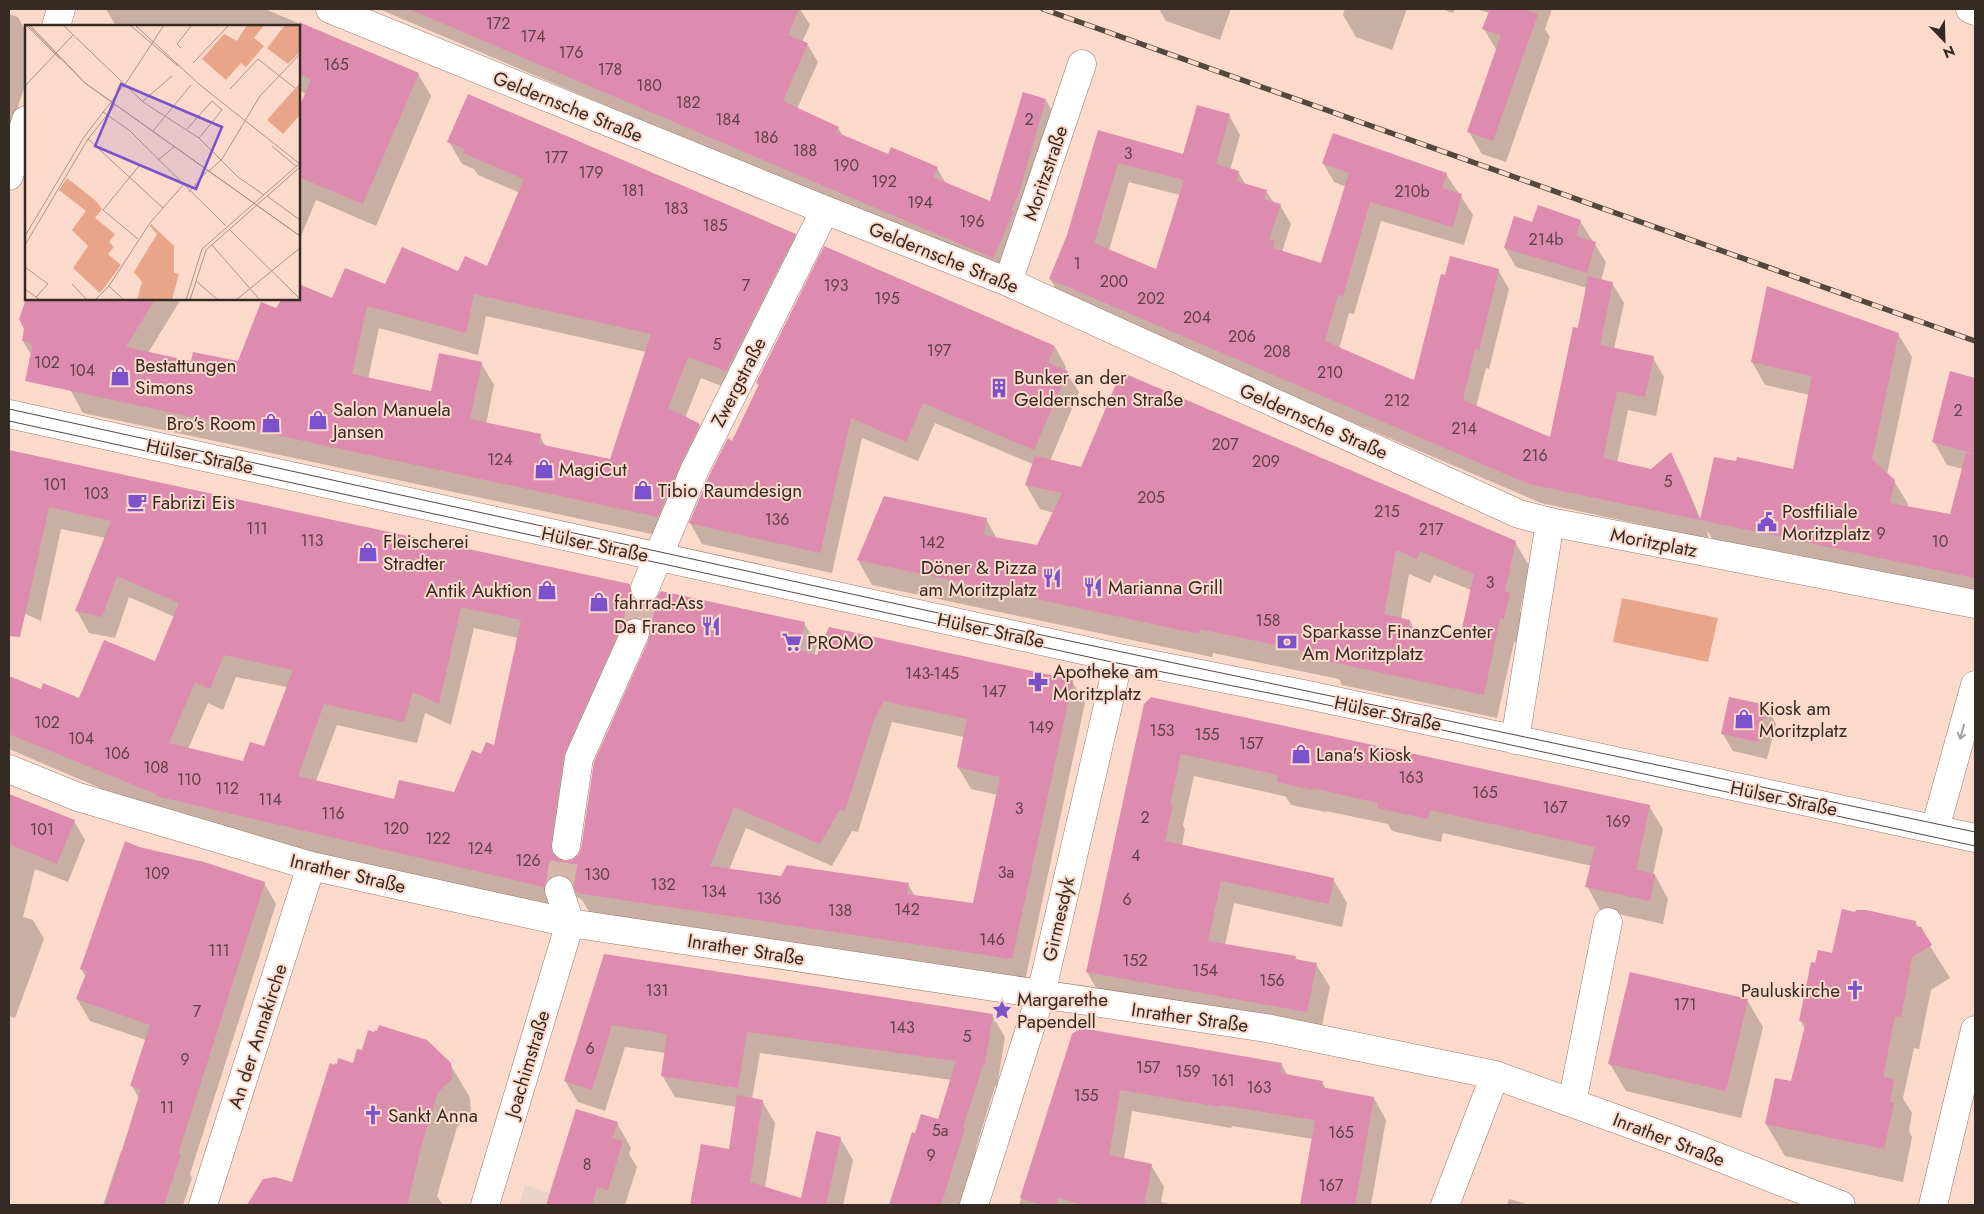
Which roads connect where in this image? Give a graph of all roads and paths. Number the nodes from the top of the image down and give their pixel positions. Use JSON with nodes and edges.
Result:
{"nodes":[{"id":1,"x":61,"y":9,"type":"edge"},
{"id":2,"x":330,"y":9,"type":"edge"},
{"id":3,"x":1970,"y":9,"type":"edge"},
{"id":4,"x":1975,"y":11,"type":"edge"},
{"id":5,"x":56,"y":25,"type":"edge"},
{"id":6,"x":1082,"y":64,"type":"dead end"},
{"id":7,"x":25,"y":123,"type":"edge"},
{"id":8,"x":9,"y":176,"type":"edge"},
{"id":9,"x":824,"y":210,"type":"junction"},
{"id":10,"x":1008,"y":282,"type":"junction"},
{"id":11,"x":9,"y":414,"type":"edge"},
{"id":12,"x":1550,"y":522,"type":"junction"},
{"id":13,"x":659,"y":558,"type":"junction"},
{"id":14,"x":645,"y":588,"type":"tunnel mouth"},
{"id":15,"x":1975,"y":604,"type":"edge"},
{"id":16,"x":635,"y":633,"type":"tunnel mouth"},
{"id":17,"x":1119,"y":658,"type":"junction"},
{"id":18,"x":1975,"y":685,"type":"edge"},
{"id":19,"x":1515,"y":740,"type":"junction"},
{"id":20,"x":9,"y":769,"type":"edge"},
{"id":21,"x":1935,"y":829,"type":"junction"},
{"id":22,"x":1975,"y":838,"type":"edge"},
{"id":23,"x":566,"y":846,"type":"tunnel mouth"},
{"id":24,"x":311,"y":866,"type":"junction"},
{"id":25,"x":559,"y":890,"type":"tunnel mouth"},
{"id":26,"x":1608,"y":922,"type":"dead end"},
{"id":27,"x":570,"y":923,"type":"junction"},
{"id":28,"x":1041,"y":994,"type":"junction"},
{"id":29,"x":1975,"y":1030,"type":"edge"},
{"id":30,"x":1495,"y":1075,"type":"junction"},
{"id":31,"x":1572,"y":1103,"type":"junction"},
{"id":32,"x":203,"y":1205,"type":"edge"},
{"id":33,"x":485,"y":1205,"type":"edge"},
{"id":34,"x":974,"y":1205,"type":"edge"},
{"id":35,"x":1445,"y":1205,"type":"edge"},
{"id":36,"x":1841,"y":1205,"type":"edge"},
{"id":37,"x":1933,"y":1205,"type":"edge"}],
"edges":[{"from":1,"to":5,"type":"street"},
{"from":2,"to":9,"type":"street","name":"Geldernsche Straße"},
{"from":3,"to":4,"type":"street"},
{"from":6,"to":10,"type":"street","name":"Moritzstraße"},
{"from":7,"to":8,"type":"street"},
{"from":9,"to":10,"type":"street","name":"Geldernsche Straße"},
{"from":9,"to":13,"type":"street","name":"Zwergstraße"},
{"from":10,"to":12,"type":"street","name":"Geldernsche Straße"},
{"from":11,"to":13,"type":"street","name":"Hülser Straße"},
{"from":12,"to":15,"type":"street","name":"Moritzplatz"},
{"from":12,"to":19,"type":"street"},
{"from":13,"to":14,"type":"street","name":"Zwergstraße"},
{"from":13,"to":17,"type":"street","name":"Hülser Straße"},
{"from":16,"to":23,"type":"street"},
{"from":17,"to":19,"type":"street","name":"Hülser Straße"},
{"from":17,"to":28,"type":"street","name":"Girmesdyk"},
{"from":18,"to":21,"type":"street","one_way":true},
{"from":19,"to":21,"type":"street","name":"Hülser Straße"},
{"from":20,"to":24,"type":"street","name":"Inrather Straße"},
{"from":21,"to":22,"type":"street","name":"Hülser Straße"},
{"from":24,"to":27,"type":"street","name":"Inrather Straße"},
{"from":24,"to":32,"type":"street","name":"An der Annakirche"},
{"from":25,"to":27,"type":"street"},
{"from":26,"to":31,"type":"street"},
{"from":27,"to":28,"type":"street","name":"Inrather Straße"},
{"from":27,"to":33,"type":"street","name":"Joachimstraße"},
{"from":28,"to":30,"type":"street","name":"Inrather Straße"},
{"from":28,"to":34,"type":"street","name":"Girmesdyk"},
{"from":29,"to":37,"type":"street"},
{"from":30,"to":31,"type":"street","name":"Inrather Straße"},
{"from":30,"to":35,"type":"street"},
{"from":31,"to":36,"type":"street","name":"Inrather Straße"}]}
